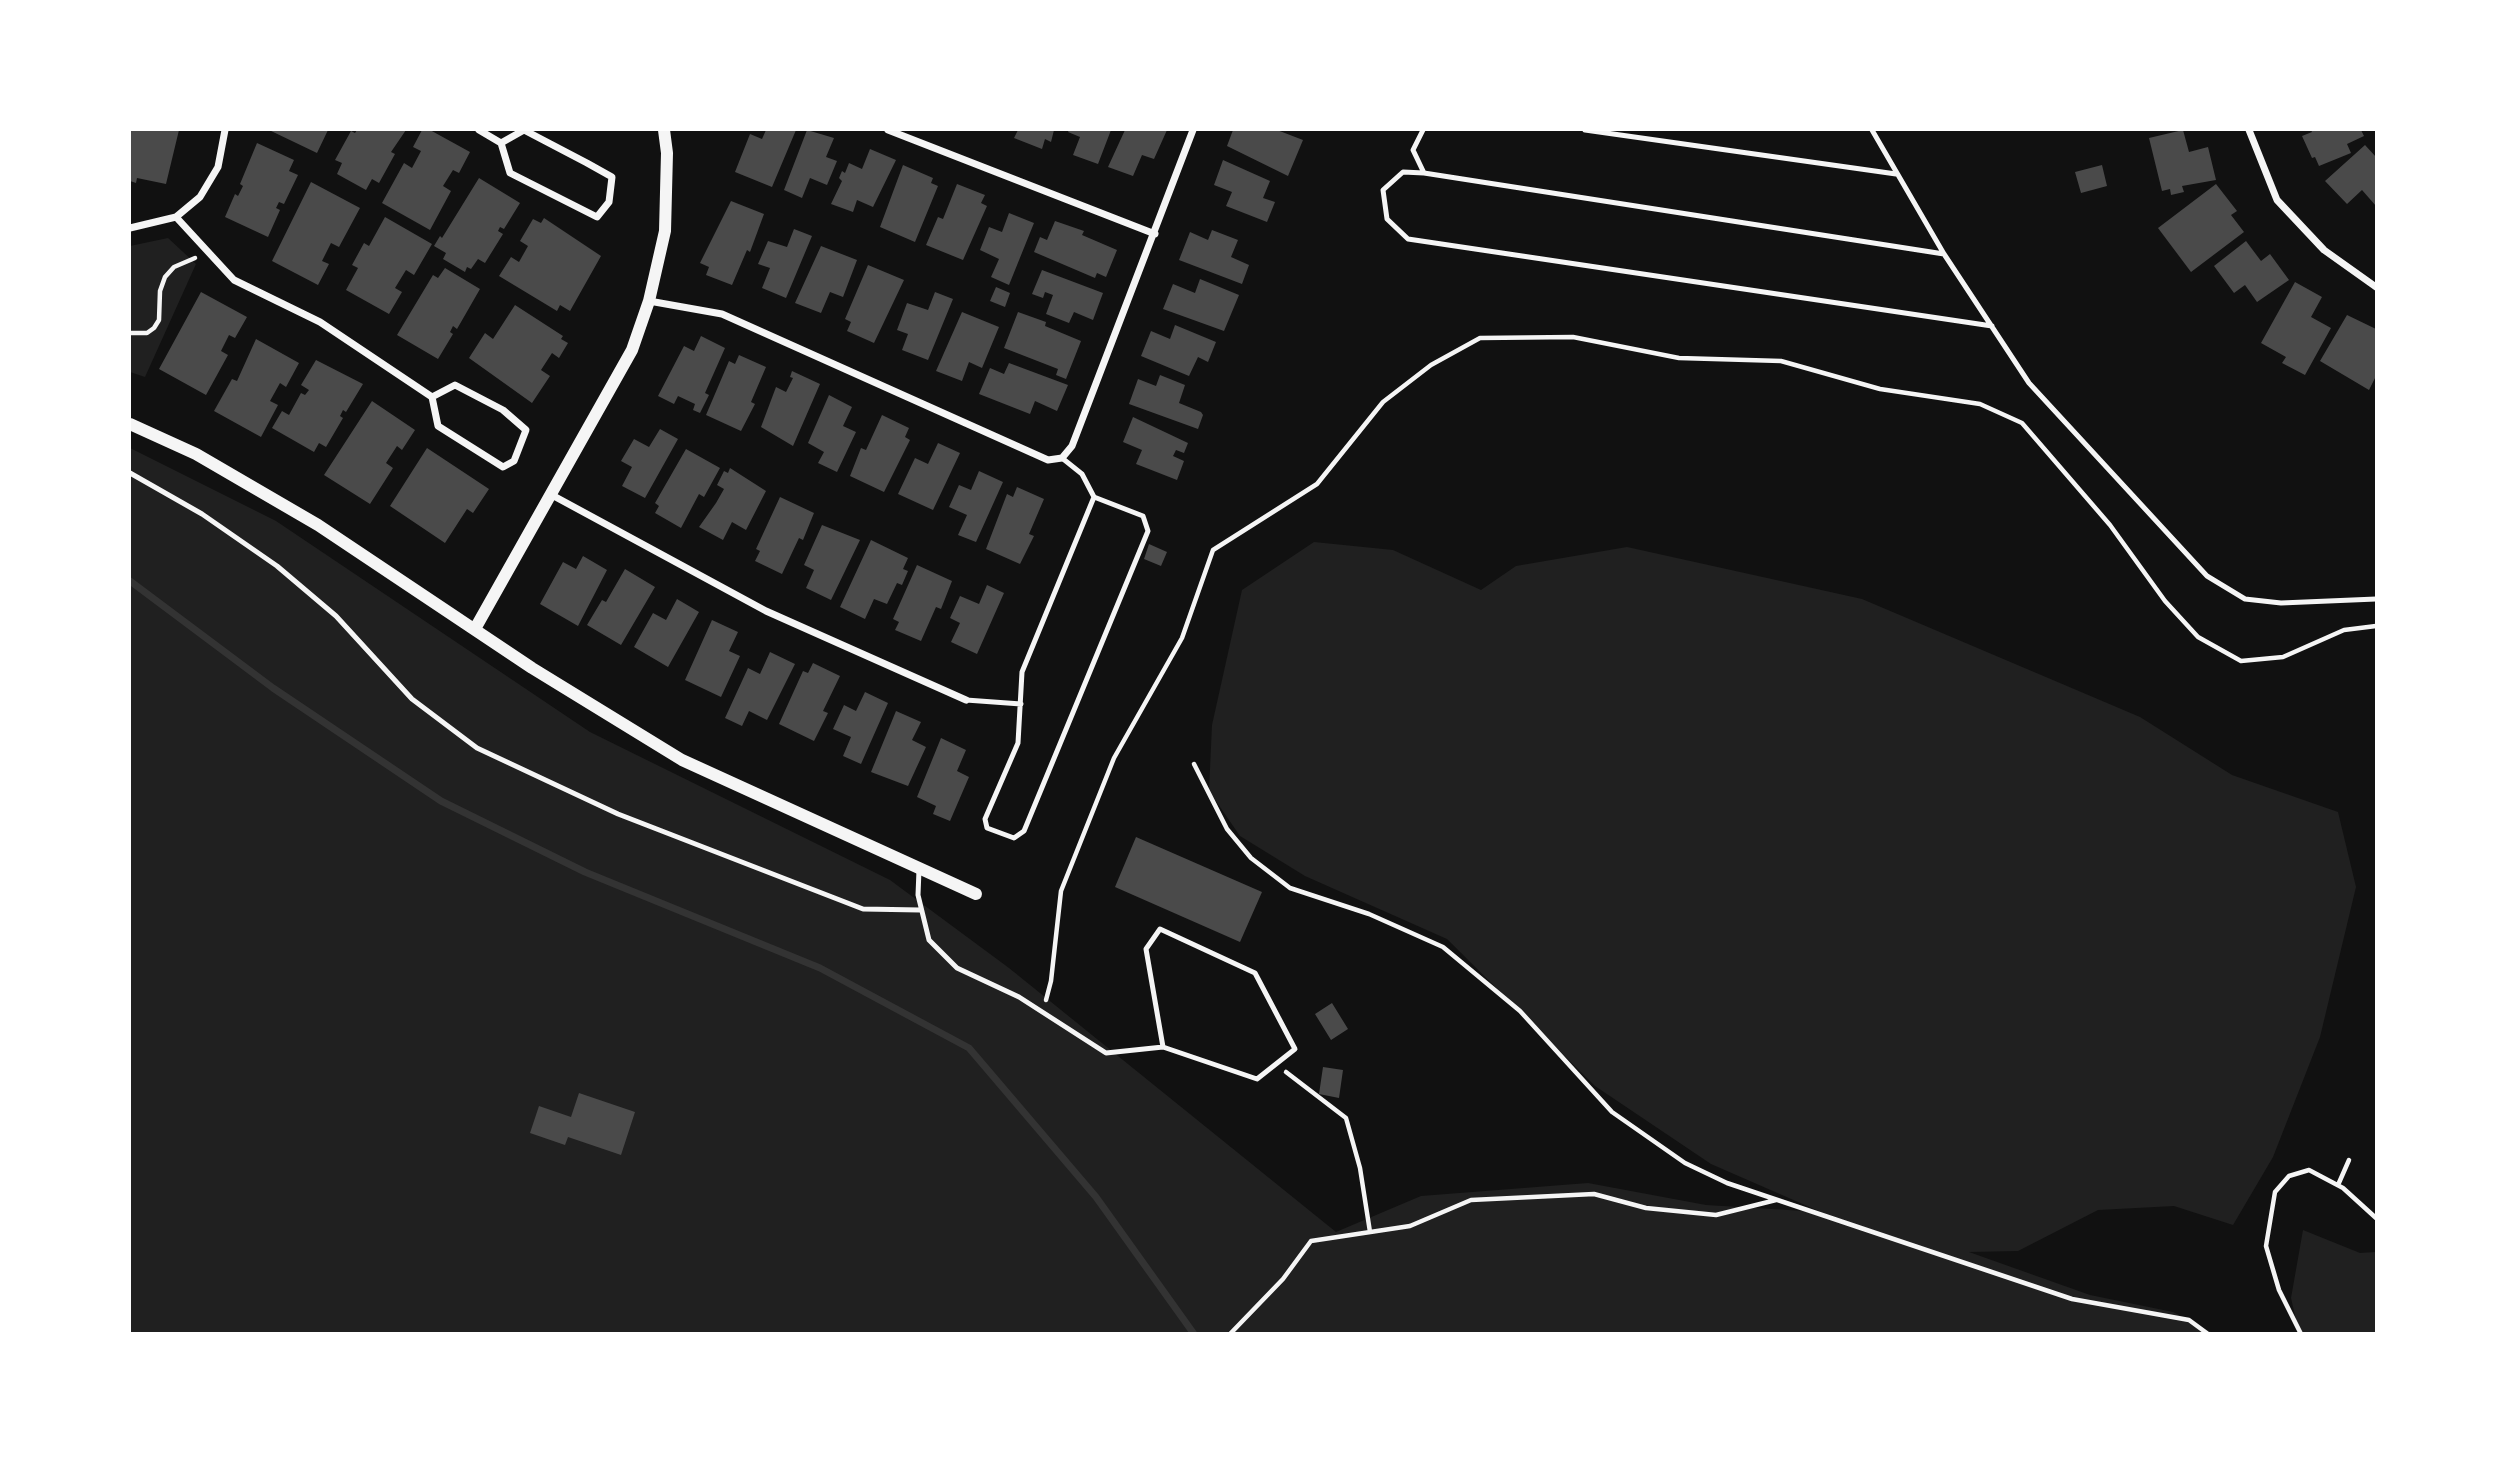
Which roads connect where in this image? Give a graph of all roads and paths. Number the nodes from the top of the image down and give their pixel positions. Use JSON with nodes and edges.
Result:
{"nodes":[{"id":1,"x":225,"y":130,"type":"edge"},
{"id":2,"x":479,"y":130,"type":"edge"},
{"id":3,"x":664,"y":130,"type":"edge"},
{"id":4,"x":888,"y":130,"type":"edge"},
{"id":5,"x":1193,"y":130,"type":"edge"},
{"id":6,"x":1423,"y":130,"type":"edge"},
{"id":7,"x":1584,"y":130,"type":"edge"},
{"id":8,"x":1871,"y":130,"type":"edge"},
{"id":9,"x":2249,"y":130,"type":"edge"},
{"id":10,"x":501,"y":143,"type":"junction"},
{"id":11,"x":1424,"y":173,"type":"junction"},
{"id":12,"x":1896,"y":174,"type":"junction"},
{"id":13,"x":176,"y":217,"type":"junction"},
{"id":14,"x":130,"y":228,"type":"edge"},
{"id":15,"x":1155,"y":234,"type":"junction"},
{"id":16,"x":209,"y":253,"type":"junction"},
{"id":17,"x":1944,"y":254,"type":"junction"},
{"id":18,"x":2376,"y":287,"type":"edge"},
{"id":19,"x":649,"y":301,"type":"junction"},
{"id":20,"x":1992,"y":326,"type":"junction"},
{"id":21,"x":130,"y":333,"type":"edge"},
{"id":22,"x":432,"y":397,"type":"junction"},
{"id":23,"x":130,"y":424,"type":"edge"},
{"id":24,"x":1062,"y":458,"type":"junction"},
{"id":25,"x":130,"y":474,"type":"edge"},
{"id":26,"x":550,"y":494,"type":"junction"},
{"id":27,"x":1094,"y":497,"type":"junction"},
{"id":28,"x":2376,"y":599,"type":"edge"},
{"id":29,"x":2376,"y":626,"type":"edge"},
{"id":30,"x":476,"y":627,"type":"junction"},
{"id":31,"x":965,"y":699,"type":"joint"},
{"id":32,"x":1021,"y":704,"type":"junction"},
{"id":33,"x":1194,"y":764,"type":"dead end"},
{"id":34,"x":919,"y":870,"type":"junction"},
{"id":35,"x":976,"y":894,"type":"dead end"},
{"id":36,"x":920,"y":910,"type":"junction"},
{"id":37,"x":1042,"y":1013,"type":"junction"},
{"id":38,"x":1163,"y":1047,"type":"junction"},
{"id":39,"x":1275,"y":1064,"type":"junction"},
{"id":40,"x":2349,"y":1160,"type":"dead end"},
{"id":41,"x":2338,"y":1185,"type":"junction"},
{"id":42,"x":1777,"y":1200,"type":"junction"},
{"id":43,"x":2376,"y":1218,"type":"edge"},
{"id":44,"x":1370,"y":1232,"type":"junction"},
{"id":45,"x":1230,"y":1334,"type":"edge"},
{"id":46,"x":2208,"y":1334,"type":"edge"},
{"id":47,"x":2301,"y":1334,"type":"edge"}],
"edges":[{"from":1,"to":13,"type":"street"},
{"from":2,"to":10,"type":"street"},
{"from":3,"to":19,"type":"street"},
{"from":4,"to":15,"type":"street"},
{"from":5,"to":15,"type":"street"},
{"from":6,"to":11,"type":"lane"},
{"from":7,"to":12,"type":"lane"},
{"from":8,"to":12,"type":"lane"},
{"from":9,"to":18,"type":"street"},
{"from":10,"to":10,"type":"street"},
{"from":11,"to":17,"type":"lane"},
{"from":11,"to":20,"type":"lane"},
{"from":12,"to":17,"type":"lane"},
{"from":13,"to":14,"type":"street"},
{"from":13,"to":16,"type":"street"},
{"from":15,"to":24,"type":"street"},
{"from":16,"to":21,"type":"path"},
{"from":16,"to":22,"type":"street"},
{"from":17,"to":20,"type":"lane"},
{"from":19,"to":24,"type":"street"},
{"from":19,"to":26,"type":"street"},
{"from":20,"to":28,"type":"lane"},
{"from":22,"to":22,"type":"street"},
{"from":23,"to":30,"type":"street"},
{"from":24,"to":27,"type":"lane"},
{"from":25,"to":36,"type":"lane"},
{"from":26,"to":30,"type":"street"},
{"from":26,"to":31,"type":"street"},
{"from":27,"to":32,"type":"lane"},
{"from":27,"to":32,"type":"lane"},
{"from":29,"to":37,"type":"path"},
{"from":30,"to":34,"type":"street"},
{"from":31,"to":32,"type":"lane"},
{"from":33,"to":42,"type":"path"},
{"from":34,"to":35,"type":"street"},
{"from":34,"to":36,"type":"lane"},
{"from":36,"to":37,"type":"lane"},
{"from":37,"to":38,"type":"lane"},
{"from":38,"to":39,"type":"lane"},
{"from":38,"to":39,"type":"lane"},
{"from":39,"to":44,"type":"path"},
{"from":40,"to":41,"type":"path"},
{"from":41,"to":43,"type":"path"},
{"from":41,"to":47,"type":"path"},
{"from":42,"to":44,"type":"path"},
{"from":42,"to":46,"type":"path"},
{"from":44,"to":45,"type":"path"}]}
